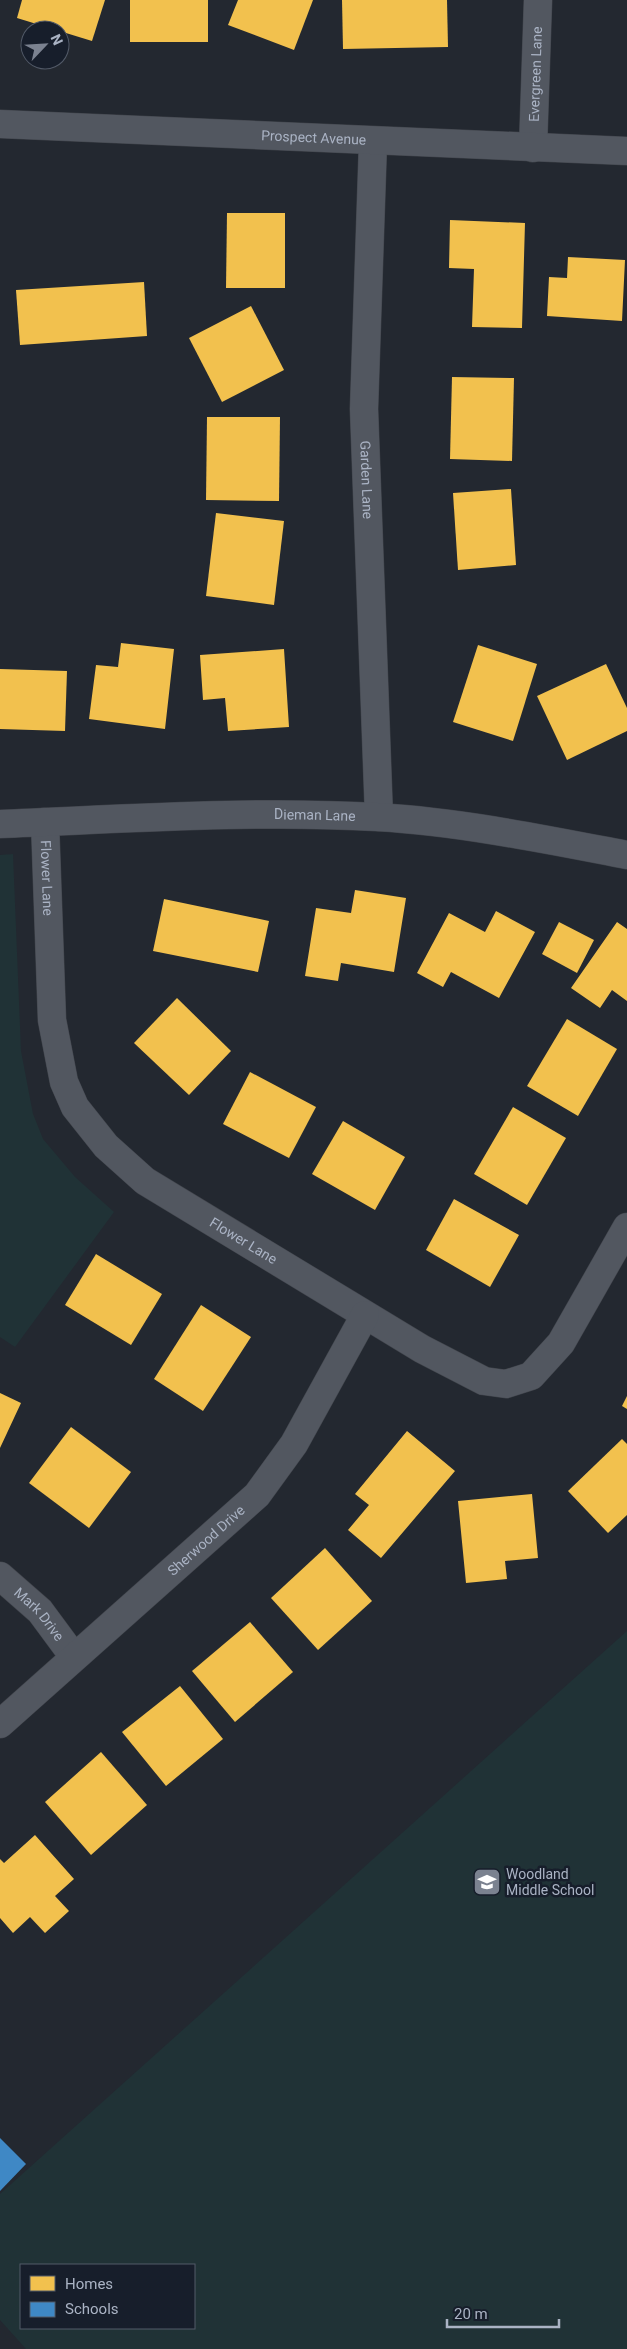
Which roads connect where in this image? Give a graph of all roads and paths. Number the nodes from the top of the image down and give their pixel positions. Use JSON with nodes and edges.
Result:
{"nodes":[{"id":1,"x":538,"y":0,"type":"edge"},
{"id":2,"x":0,"y":124,"type":"edge"},
{"id":3,"x":373,"y":142,"type":"junction"},
{"id":4,"x":533,"y":148,"type":"junction"},
{"id":5,"x":627,"y":151,"type":"edge"},
{"id":6,"x":379,"y":818,"type":"junction"},
{"id":7,"x":45,"y":822,"type":"junction"},
{"id":8,"x":0,"y":824,"type":"edge"},
{"id":9,"x":627,"y":855,"type":"edge"},
{"id":10,"x":627,"y":1227,"type":"edge"},
{"id":11,"x":365,"y":1316,"type":"junction"},
{"id":12,"x":0,"y":1576,"type":"edge"},
{"id":13,"x":74,"y":1657,"type":"junction"},
{"id":14,"x":0,"y":1724,"type":"edge"}],
"edges":[{"from":1,"to":4,"type":"street","name":"Evergreen Lane"},
{"from":2,"to":3,"type":"street","name":"Prospect Avenue"},
{"from":3,"to":4,"type":"street","name":"Prospect Avenue"},
{"from":3,"to":6,"type":"street","name":"Garden Lane"},
{"from":4,"to":5,"type":"street","name":"Prospect Avenue"},
{"from":6,"to":7,"type":"street","name":"Dieman Lane"},
{"from":6,"to":9,"type":"street","name":"Dieman Lane"},
{"from":7,"to":8,"type":"street","name":"Dieman Lane"},
{"from":7,"to":11,"type":"street","name":"Flower Lane"},
{"from":10,"to":11,"type":"street","name":"Flower Lane"},
{"from":11,"to":13,"type":"street","name":"Sherwood Drive"},
{"from":12,"to":13,"type":"street","name":"Mark Drive"},
{"from":13,"to":14,"type":"street","name":"Sherwood Drive"}]}
